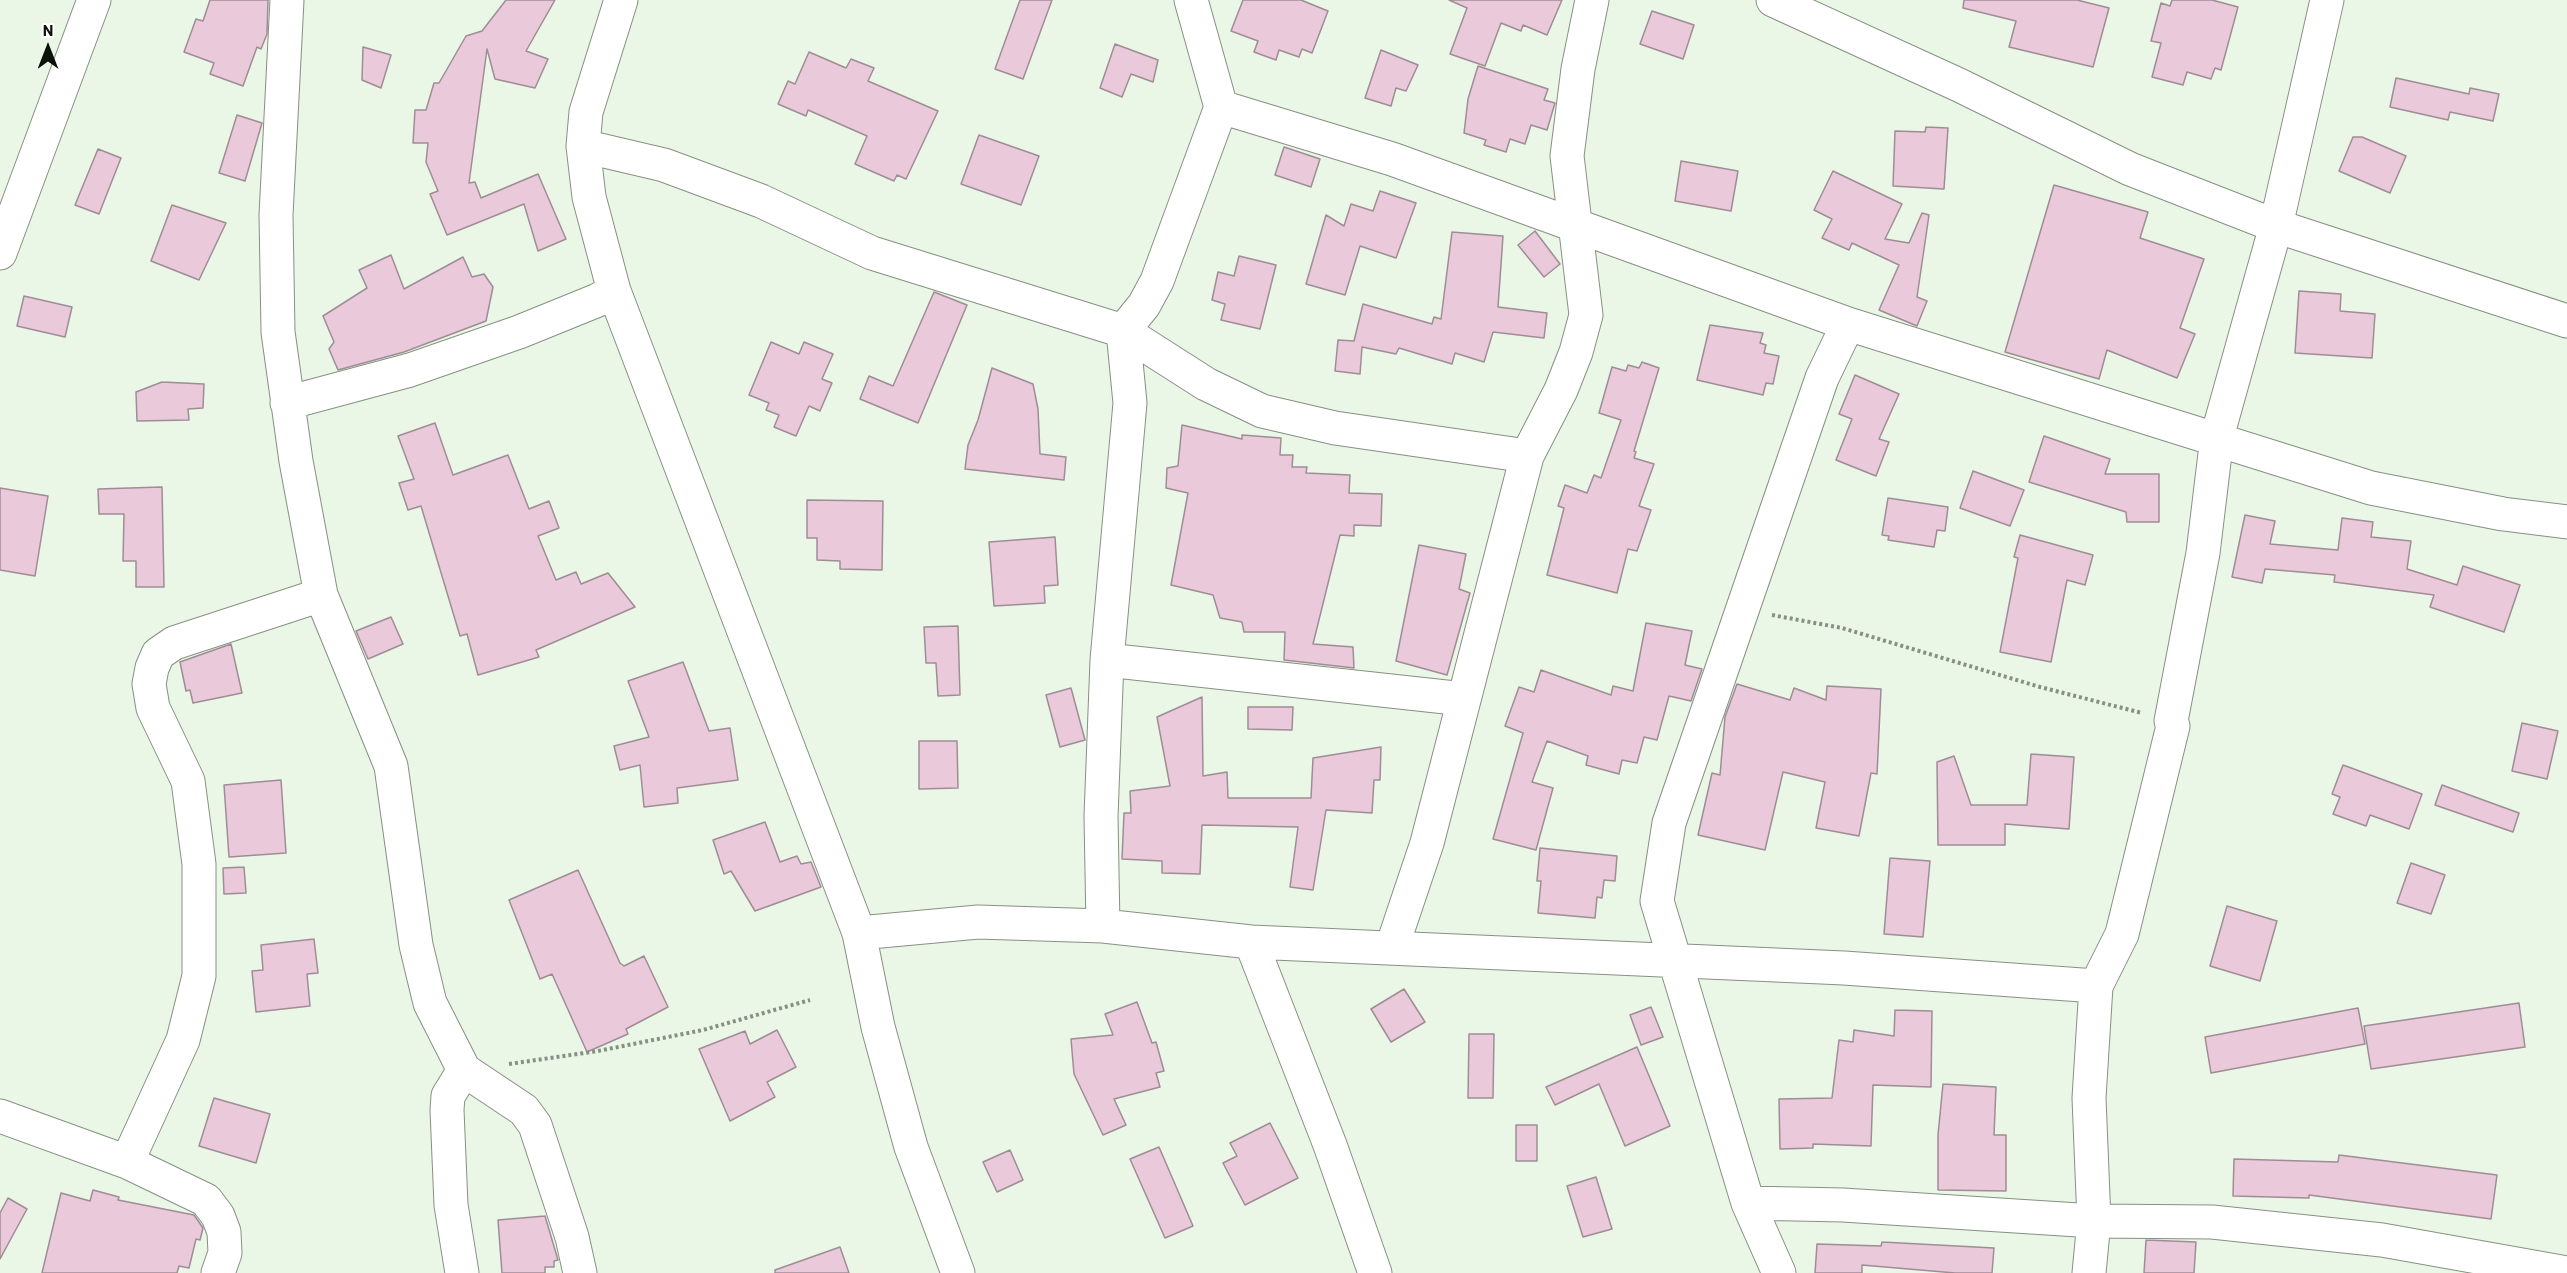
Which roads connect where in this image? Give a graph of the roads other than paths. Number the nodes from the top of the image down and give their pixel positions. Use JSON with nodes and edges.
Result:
{"nodes":[{"id":1,"x":94,"y":0,"type":"edge"},
{"id":2,"x":287,"y":0,"type":"edge"},
{"id":3,"x":621,"y":0,"type":"edge"},
{"id":4,"x":1191,"y":0,"type":"edge"},
{"id":5,"x":1592,"y":0,"type":"edge"},
{"id":6,"x":1773,"y":0,"type":"edge"},
{"id":7,"x":2327,"y":0,"type":"edge"},
{"id":8,"x":1221,"y":107,"type":"junction"},
{"id":9,"x":583,"y":147,"type":"junction"},
{"id":10,"x":2276,"y":226,"type":"junction"},
{"id":11,"x":1574,"y":227,"type":"junction"},
{"id":12,"x":0,"y":253,"type":"edge"},
{"id":13,"x":614,"y":291,"type":"junction"},
{"id":14,"x":2567,"y":321,"type":"edge"},
{"id":15,"x":1848,"y":324,"type":"junction"},
{"id":16,"x":1123,"y":331,"type":"junction"},
{"id":17,"x":287,"y":403,"type":"junction"},
{"id":18,"x":2217,"y":438,"type":"junction"},
{"id":19,"x":1527,"y":456,"type":"junction"},
{"id":20,"x":2567,"y":522,"type":"edge"},
{"id":21,"x":321,"y":595,"type":"junction"},
{"id":22,"x":1107,"y":660,"type":"junction"},
{"id":23,"x":1464,"y":699,"type":"junction"},
{"id":24,"x":1103,"y":926,"type":"junction"},
{"id":25,"x":859,"y":933,"type":"junction"},
{"id":26,"x":1251,"y":942,"type":"junction"},
{"id":27,"x":1392,"y":947,"type":"junction"},
{"id":28,"x":1674,"y":960,"type":"junction"},
{"id":29,"x":2096,"y":986,"type":"junction"},
{"id":30,"x":464,"y":1070,"type":"junction"},
{"id":31,"x":0,"y":1116,"type":"edge"},
{"id":32,"x":127,"y":1162,"type":"junction"},
{"id":33,"x":1748,"y":1203,"type":"junction"},
{"id":34,"x":2094,"y":1221,"type":"junction"},
{"id":35,"x":218,"y":1273,"type":"edge"},
{"id":36,"x":462,"y":1273,"type":"edge"},
{"id":37,"x":580,"y":1273,"type":"edge"},
{"id":38,"x":958,"y":1273,"type":"edge"},
{"id":39,"x":1375,"y":1273,"type":"edge"},
{"id":40,"x":1779,"y":1273,"type":"edge"},
{"id":41,"x":2089,"y":1273,"type":"edge"},
{"id":42,"x":2567,"y":1273,"type":"edge"}],
"edges":[{"from":1,"to":12,"type":"street"},
{"from":2,"to":17,"type":"street"},
{"from":3,"to":9,"type":"street"},
{"from":4,"to":8,"type":"street"},
{"from":5,"to":11,"type":"street"},
{"from":6,"to":10,"type":"street"},
{"from":7,"to":10,"type":"street"},
{"from":8,"to":11,"type":"street"},
{"from":8,"to":16,"type":"street"},
{"from":9,"to":13,"type":"street"},
{"from":9,"to":16,"type":"street"},
{"from":10,"to":14,"type":"street"},
{"from":10,"to":18,"type":"street"},
{"from":11,"to":15,"type":"street"},
{"from":11,"to":19,"type":"street"},
{"from":13,"to":17,"type":"street"},
{"from":13,"to":25,"type":"street"},
{"from":15,"to":18,"type":"street"},
{"from":15,"to":28,"type":"street"},
{"from":16,"to":19,"type":"street"},
{"from":16,"to":22,"type":"street"},
{"from":17,"to":21,"type":"street"},
{"from":18,"to":20,"type":"street"},
{"from":18,"to":29,"type":"street"},
{"from":19,"to":23,"type":"street"},
{"from":21,"to":30,"type":"street"},
{"from":21,"to":32,"type":"street"},
{"from":22,"to":23,"type":"street"},
{"from":22,"to":24,"type":"street"},
{"from":23,"to":27,"type":"street"},
{"from":24,"to":25,"type":"street"},
{"from":24,"to":26,"type":"street"},
{"from":25,"to":38,"type":"street"},
{"from":26,"to":27,"type":"street"},
{"from":26,"to":39,"type":"street"},
{"from":27,"to":28,"type":"street"},
{"from":28,"to":29,"type":"street"},
{"from":28,"to":33,"type":"street"},
{"from":29,"to":34,"type":"street"},
{"from":30,"to":36,"type":"street"},
{"from":30,"to":37,"type":"street"},
{"from":31,"to":32,"type":"street"},
{"from":32,"to":35,"type":"street"},
{"from":33,"to":34,"type":"street"},
{"from":33,"to":40,"type":"street"},
{"from":34,"to":41,"type":"street"},
{"from":34,"to":42,"type":"street"}]}
